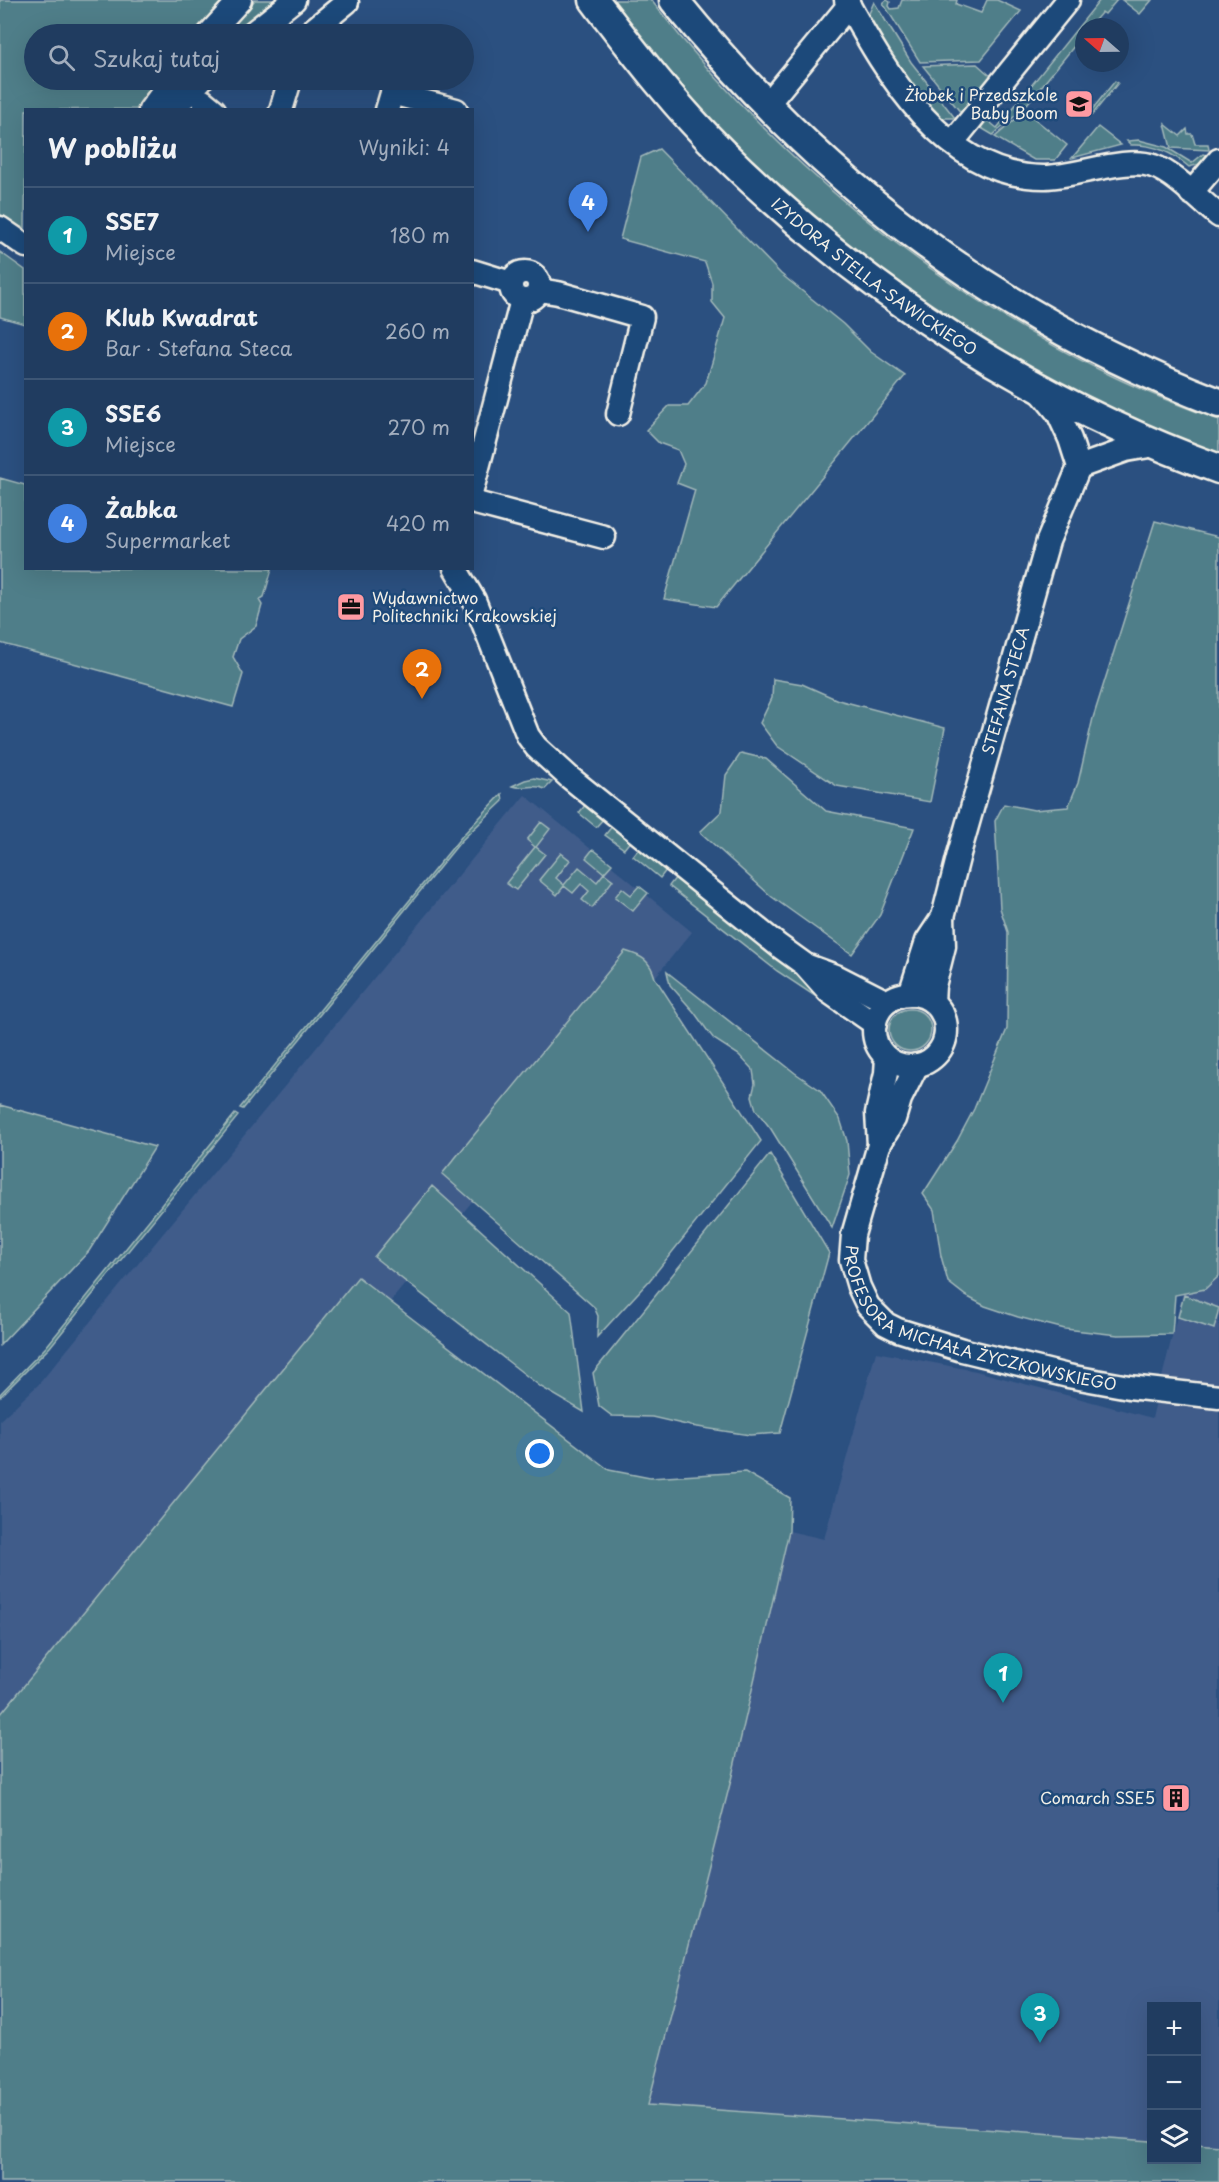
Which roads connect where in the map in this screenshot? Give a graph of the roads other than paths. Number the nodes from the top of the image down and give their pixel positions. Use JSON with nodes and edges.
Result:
{"nodes":[{"id":1,"x":240,"y":0,"type":"edge"},
{"id":2,"x":294,"y":0,"type":"edge"},
{"id":3,"x":594,"y":0,"type":"edge"},
{"id":4,"x":674,"y":0,"type":"edge"},
{"id":5,"x":1068,"y":0,"type":"edge"},
{"id":6,"x":347,"y":2,"type":"dead end"},
{"id":7,"x":847,"y":3,"type":"edge"},
{"id":8,"x":218,"y":24,"type":"edge"},
{"id":9,"x":264,"y":24,"type":"edge"},
{"id":10,"x":320,"y":24,"type":"edge"},
{"id":11,"x":165,"y":90,"type":"edge"},
{"id":12,"x":287,"y":90,"type":"edge"},
{"id":13,"x":206,"y":97,"type":"edge"},
{"id":14,"x":766,"y":106,"type":"junction"},
{"id":15,"x":151,"y":108,"type":"edge"},
{"id":16,"x":177,"y":108,"type":"edge"},
{"id":17,"x":282,"y":108,"type":"edge"},
{"id":18,"x":388,"y":108,"type":"edge"},
{"id":19,"x":448,"y":108,"type":"edge"},
{"id":20,"x":952,"y":143,"type":"junction"},
{"id":21,"x":1219,"y":160,"type":"edge"},
{"id":22,"x":1191,"y":193,"type":"junction"},
{"id":23,"x":1219,"y":216,"type":"edge"},
{"id":24,"x":0,"y":228,"type":"edge"},
{"id":25,"x":24,"y":245,"type":"edge"},
{"id":26,"x":474,"y":273,"type":"edge"},
{"id":27,"x":524,"y":291,"type":"junction"},
{"id":28,"x":1038,"y":389,"type":"junction"},
{"id":29,"x":1219,"y":403,"type":"edge"},
{"id":30,"x":618,"y":414,"type":"dead end"},
{"id":31,"x":1155,"y":446,"type":"junction"},
{"id":32,"x":1079,"y":467,"type":"junction"},
{"id":33,"x":1219,"y":469,"type":"edge"},
{"id":34,"x":474,"y":482,"type":"edge"},
{"id":35,"x":474,"y":503,"type":"edge"},
{"id":36,"x":604,"y":537,"type":"dead end"},
{"id":37,"x":455,"y":570,"type":"edge"},
{"id":38,"x":943,"y":917,"type":"junction"},
{"id":39,"x":804,"y":964,"type":"junction"},
{"id":40,"x":910,"y":994,"type":"junction"},
{"id":41,"x":887,"y":1002,"type":"junction"},
{"id":42,"x":933,"y":1002,"type":"junction"},
{"id":43,"x":875,"y":1024,"type":"junction"},
{"id":44,"x":887,"y":1058,"type":"junction"},
{"id":45,"x":917,"y":1065,"type":"junction"},
{"id":46,"x":879,"y":1145,"type":"junction"},
{"id":47,"x":1219,"y":1397,"type":"edge"}],
"edges":[{"from":1,"to":8,"type":"street"},
{"from":2,"to":9,"type":"street"},
{"from":3,"to":28,"type":"main road","name":"IZYDORA STELLA-SAWICKIEGO"},
{"from":4,"to":14,"type":"main road"},
{"from":5,"to":20,"type":"street"},
{"from":6,"to":10,"type":"street"},
{"from":7,"to":14,"type":"street"},
{"from":7,"to":20,"type":"street"},
{"from":11,"to":15,"type":"street"},
{"from":12,"to":17,"type":"street"},
{"from":13,"to":16,"type":"street"},
{"from":14,"to":29,"type":"main road"},
{"from":18,"to":19,"type":"street"},
{"from":20,"to":22,"type":"street"},
{"from":21,"to":22,"type":"street"},
{"from":22,"to":23,"type":"street"},
{"from":24,"to":25,"type":"street"},
{"from":26,"to":27,"type":"street"},
{"from":27,"to":30,"type":"street"},
{"from":27,"to":34,"type":"street"},
{"from":28,"to":31,"type":"main road","name":"IZYDORA STELLA-SAWICKIEGO"},
{"from":28,"to":32,"type":"street"},
{"from":31,"to":32,"type":"street"},
{"from":31,"to":33,"type":"main road","name":"IZYDORA STELLA-SAWICKIEGO"},
{"from":32,"to":38,"type":"street","name":"STEFANA STECA"},
{"from":35,"to":36,"type":"street"},
{"from":37,"to":39,"type":"street"},
{"from":38,"to":40,"type":"street","name":"STEFANA STECA"},
{"from":38,"to":42,"type":"street","name":"STEFANA STECA"},
{"from":39,"to":41,"type":"street"},
{"from":39,"to":43,"type":"street"},
{"from":40,"to":41,"type":"street"},
{"from":40,"to":42,"type":"street"},
{"from":41,"to":43,"type":"street"},
{"from":42,"to":45,"type":"street"},
{"from":43,"to":44,"type":"street"},
{"from":44,"to":45,"type":"street"},
{"from":44,"to":46,"type":"street","name":"PROFESORA MICHAŁA ŻYCZKOWSKIEGO"},
{"from":45,"to":46,"type":"street","name":"PROFESORA MICHAŁA ŻYCZKOWSKIEGO"},
{"from":46,"to":47,"type":"street","name":"PROFESORA MICHAŁA ŻYCZKOWSKIEGO"}]}
